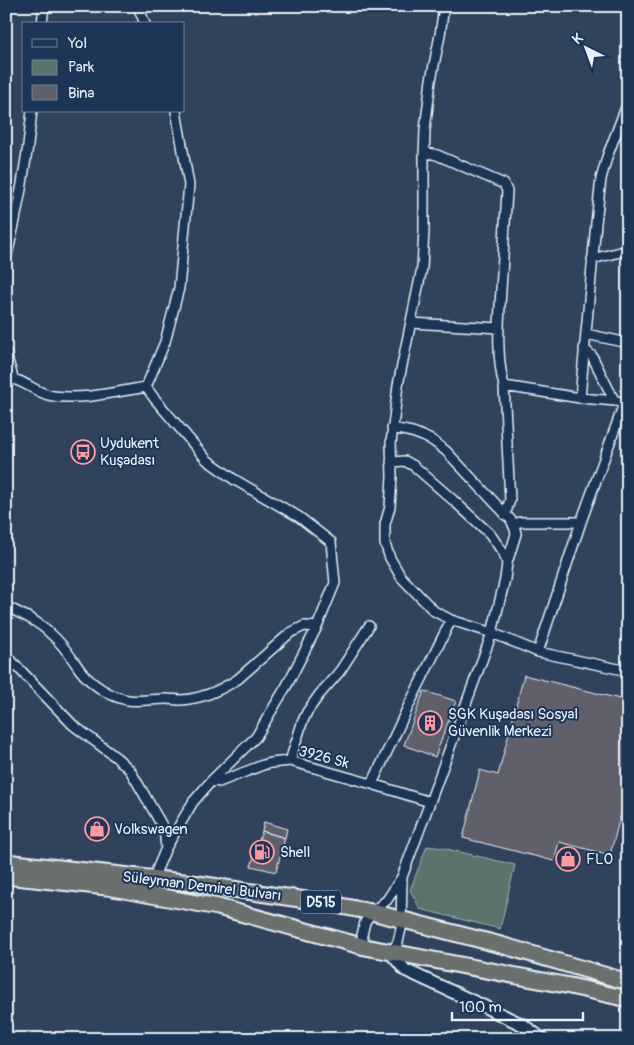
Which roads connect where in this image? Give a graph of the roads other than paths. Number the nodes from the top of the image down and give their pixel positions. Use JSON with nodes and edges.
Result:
{"nodes":[{"id":1,"x":44,"y":6,"type":"edge"},
{"id":2,"x":138,"y":6,"type":"edge"},
{"id":3,"x":444,"y":6,"type":"edge"},
{"id":4,"x":42,"y":22,"type":"edge"},
{"id":5,"x":144,"y":22,"type":"edge"},
{"id":6,"x":628,"y":102,"type":"edge"},
{"id":7,"x":32,"y":112,"type":"edge"},
{"id":8,"x":176,"y":112,"type":"edge"},
{"id":9,"x":424,"y":152,"type":"junction"},
{"id":10,"x":628,"y":250,"type":"edge"},
{"id":11,"x":592,"y":259,"type":"junction"},
{"id":12,"x":6,"y":260,"type":"edge"},
{"id":13,"x":411,"y":323,"type":"junction"},
{"id":14,"x":499,"y":328,"type":"junction"},
{"id":15,"x":586,"y":334,"type":"junction"},
{"id":16,"x":628,"y":343,"type":"edge"},
{"id":17,"x":584,"y":349,"type":"junction"},
{"id":18,"x":6,"y":353,"type":"edge"},
{"id":19,"x":10,"y":378,"type":"edge"},
{"id":20,"x":504,"y":386,"type":"junction"},
{"id":21,"x":146,"y":387,"type":"junction"},
{"id":22,"x":580,"y":398,"type":"junction"},
{"id":23,"x":614,"y":400,"type":"junction"},
{"id":24,"x":626,"y":401,"type":"edge"},
{"id":25,"x":392,"y":428,"type":"junction"},
{"id":26,"x":391,"y":462,"type":"junction"},
{"id":27,"x":505,"y":514,"type":"junction"},
{"id":28,"x":581,"y":522,"type":"junction"},
{"id":29,"x":513,"y":524,"type":"junction"},
{"id":30,"x":507,"y":563,"type":"junction"},
{"id":31,"x":9,"y":608,"type":"dead end"},
{"id":32,"x":451,"y":620,"type":"junction"},
{"id":33,"x":317,"y":626,"type":"junction"},
{"id":34,"x":369,"y":626,"type":"dead end"},
{"id":35,"x":492,"y":633,"type":"junction"},
{"id":36,"x":538,"y":652,"type":"junction"},
{"id":37,"x":6,"y":655,"type":"edge"},
{"id":38,"x":628,"y":672,"type":"edge"},
{"id":39,"x":290,"y":761,"type":"junction"},
{"id":40,"x":212,"y":780,"type":"junction"},
{"id":41,"x":372,"y":784,"type":"junction"},
{"id":42,"x":430,"y":802,"type":"junction"},
{"id":43,"x":166,"y":848,"type":"junction"},
{"id":44,"x":6,"y":862,"type":"edge"},
{"id":45,"x":6,"y":876,"type":"edge"},
{"id":46,"x":402,"y":877,"type":"junction"},
{"id":47,"x":153,"y":879,"type":"junction"},
{"id":48,"x":372,"y":912,"type":"junction"},
{"id":49,"x":400,"y":918,"type":"junction"},
{"id":50,"x":366,"y":947,"type":"junction"},
{"id":51,"x":391,"y":952,"type":"junction"},
{"id":52,"x":628,"y":982,"type":"edge"},
{"id":53,"x":628,"y":999,"type":"edge"},
{"id":54,"x":542,"y":1039,"type":"edge"}],
"edges":[{"from":1,"to":4,"type":"street"},
{"from":2,"to":5,"type":"street"},
{"from":3,"to":9,"type":"street"},
{"from":6,"to":11,"type":"street"},
{"from":7,"to":12,"type":"street"},
{"from":8,"to":21,"type":"street"},
{"from":9,"to":13,"type":"street"},
{"from":9,"to":14,"type":"street"},
{"from":10,"to":11,"type":"street"},
{"from":11,"to":15,"type":"street"},
{"from":13,"to":14,"type":"street"},
{"from":13,"to":25,"type":"street"},
{"from":14,"to":20,"type":"street"},
{"from":15,"to":16,"type":"street"},
{"from":15,"to":17,"type":"street"},
{"from":17,"to":22,"type":"street"},
{"from":17,"to":23,"type":"street"},
{"from":18,"to":19,"type":"street"},
{"from":19,"to":21,"type":"street"},
{"from":20,"to":22,"type":"street"},
{"from":20,"to":27,"type":"street"},
{"from":21,"to":33,"type":"street"},
{"from":22,"to":23,"type":"street"},
{"from":23,"to":24,"type":"street"},
{"from":24,"to":28,"type":"street"},
{"from":25,"to":26,"type":"street"},
{"from":25,"to":27,"type":"street"},
{"from":26,"to":30,"type":"street"},
{"from":26,"to":32,"type":"street"},
{"from":27,"to":29,"type":"street"},
{"from":28,"to":29,"type":"street"},
{"from":28,"to":36,"type":"street"},
{"from":29,"to":30,"type":"street"},
{"from":30,"to":35,"type":"street"},
{"from":31,"to":33,"type":"street"},
{"from":32,"to":35,"type":"street"},
{"from":32,"to":41,"type":"street"},
{"from":33,"to":40,"type":"street"},
{"from":34,"to":39,"type":"street"},
{"from":35,"to":36,"type":"street"},
{"from":35,"to":42,"type":"street"},
{"from":36,"to":38,"type":"street"},
{"from":37,"to":43,"type":"street"},
{"from":39,"to":40,"type":"street","name":"3926 Sk"},
{"from":39,"to":41,"type":"street","name":"3926 Sk"},
{"from":40,"to":43,"type":"street"},
{"from":41,"to":42,"type":"street","name":"3926 Sk"},
{"from":42,"to":46,"type":"street"},
{"from":43,"to":47,"type":"street"},
{"from":44,"to":47,"type":"highway","name":"Süleyman Demirel Bulvarı","number":"D515"},
{"from":45,"to":50,"type":"highway","name":"Süleyman Demirel Bulvarı","number":"D515"},
{"from":46,"to":48,"type":"street"},
{"from":46,"to":49,"type":"street"},
{"from":47,"to":48,"type":"highway","name":"Süleyman Demirel Bulvarı","number":"D515"},
{"from":48,"to":49,"type":"highway","name":"Süleyman Demirel Bulvarı","number":"D515"},
{"from":48,"to":50,"type":"street"},
{"from":49,"to":51,"type":"street"},
{"from":49,"to":52,"type":"highway","name":"Süleyman Demirel Bulvarı","number":"D515"},
{"from":50,"to":51,"type":"highway","name":"Süleyman Demirel Bulvarı","number":"D515"},
{"from":51,"to":53,"type":"highway","name":"Süleyman Demirel Bulvarı","number":"D515"},
{"from":51,"to":54,"type":"street"}]}
